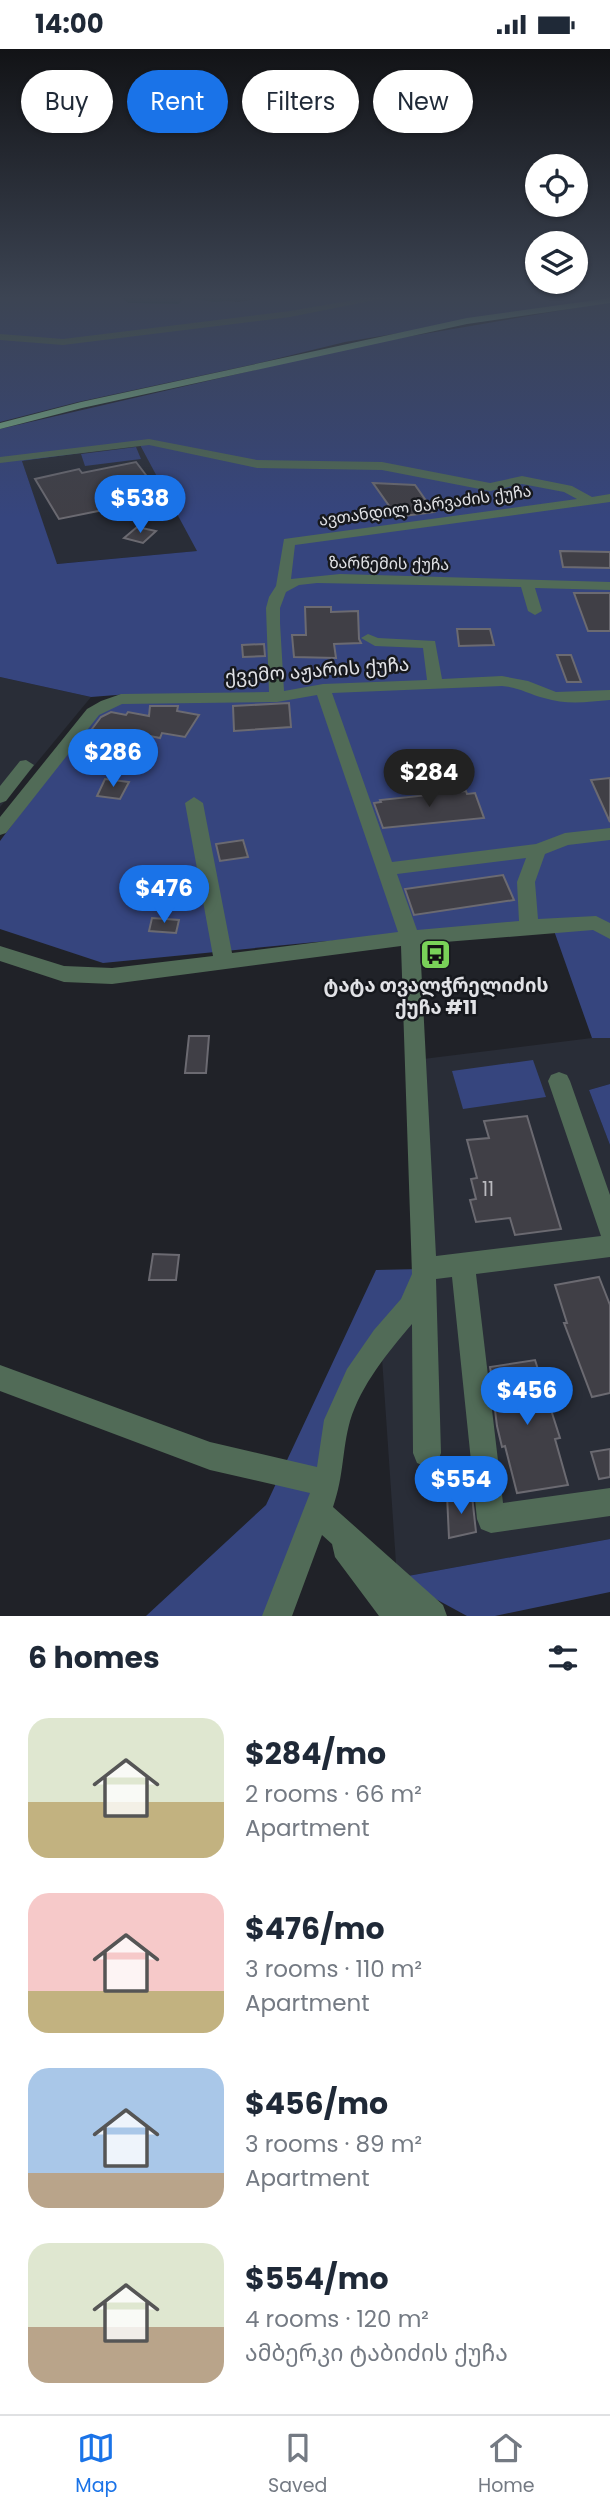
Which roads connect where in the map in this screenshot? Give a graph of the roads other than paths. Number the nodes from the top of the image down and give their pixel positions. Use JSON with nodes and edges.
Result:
{"nodes":[{"id":1,"x":233,"y":371,"type":"edge"},
{"id":2,"x":0,"y":426,"type":"edge"},
{"id":3,"x":0,"y":460,"type":"edge"},
{"id":4,"x":610,"y":498,"type":"edge"},
{"id":5,"x":590,"y":501,"type":"junction"},
{"id":6,"x":527,"y":583,"type":"junction"},
{"id":7,"x":610,"y":586,"type":"edge"},
{"id":8,"x":283,"y":587,"type":"junction"},
{"id":9,"x":535,"y":611,"type":"dead end"},
{"id":10,"x":369,"y":638,"type":"dead end"},
{"id":11,"x":435,"y":682,"type":"junction"},
{"id":12,"x":323,"y":689,"type":"junction"},
{"id":13,"x":610,"y":695,"type":"edge"},
{"id":14,"x":277,"y":697,"type":"junction"},
{"id":15,"x":26,"y":765,"type":"dead end"},
{"id":16,"x":0,"y":796,"type":"edge"},
{"id":17,"x":194,"y":803,"type":"dead end"},
{"id":18,"x":0,"y":829,"type":"edge"},
{"id":19,"x":610,"y":834,"type":"edge"},
{"id":20,"x":538,"y":850,"type":"junction"},
{"id":21,"x":385,"y":869,"type":"junction"},
{"id":22,"x":528,"y":927,"type":"junction"},
{"id":23,"x":610,"y":932,"type":"edge"},
{"id":24,"x":410,"y":938,"type":"junction"},
{"id":25,"x":0,"y":953,"type":"edge"},
{"id":26,"x":224,"y":962,"type":"junction"},
{"id":27,"x":559,"y":1081,"type":"dead end"},
{"id":28,"x":610,"y":1228,"type":"edge"},
{"id":29,"x":610,"y":1246,"type":"edge"},
{"id":30,"x":463,"y":1264,"type":"junction"},
{"id":31,"x":424,"y":1269,"type":"junction"},
{"id":32,"x":0,"y":1378,"type":"edge"},
{"id":33,"x":427,"y":1453,"type":"dead end"},
{"id":34,"x":328,"y":1483,"type":"junction"},
{"id":35,"x":610,"y":1502,"type":"edge"},
{"id":36,"x":317,"y":1511,"type":"junction"},
{"id":37,"x":277,"y":1616,"type":"edge"},
{"id":38,"x":397,"y":1616,"type":"edge"},
{"id":39,"x":432,"y":1616,"type":"edge"}],
"edges":[{"from":1,"to":2,"type":"main road"},
{"from":3,"to":5,"type":"street"},
{"from":4,"to":5,"type":"street","name":"ავთანდილ შარვაძის ქუჩა"},
{"from":5,"to":8,"type":"street","name":"ავთანდილ შარვაძის ქუჩა"},
{"from":6,"to":7,"type":"street","name":"ზარწემის ქუჩა"},
{"from":6,"to":8,"type":"street","name":"ზარწემის ქუჩა"},
{"from":6,"to":9,"type":"street"},
{"from":8,"to":14,"type":"street"},
{"from":10,"to":11,"type":"street"},
{"from":11,"to":12,"type":"street","name":"ქვემო აჟარის ქუჩა"},
{"from":11,"to":13,"type":"street","name":"ქვემო აჟარის ქუჩა"},
{"from":12,"to":14,"type":"street","name":"ქვემო აჟარის ქუჩა"},
{"from":12,"to":21,"type":"street"},
{"from":14,"to":18,"type":"street","name":"ქვემო აჟარის ქუჩა"},
{"from":15,"to":16,"type":"street"},
{"from":17,"to":26,"type":"street"},
{"from":19,"to":20,"type":"street"},
{"from":20,"to":21,"type":"street"},
{"from":20,"to":22,"type":"street"},
{"from":21,"to":24,"type":"street"},
{"from":22,"to":23,"type":"street"},
{"from":22,"to":24,"type":"street"},
{"from":24,"to":26,"type":"street"},
{"from":24,"to":31,"type":"street"},
{"from":25,"to":26,"type":"street"},
{"from":27,"to":28,"type":"street"},
{"from":29,"to":30,"type":"street"},
{"from":30,"to":31,"type":"street"},
{"from":30,"to":35,"type":"street"},
{"from":31,"to":33,"type":"street"},
{"from":31,"to":34,"type":"street"},
{"from":32,"to":34,"type":"street"},
{"from":34,"to":36,"type":"street"},
{"from":36,"to":37,"type":"street"},
{"from":36,"to":38,"type":"street"},
{"from":36,"to":39,"type":"street"}]}
